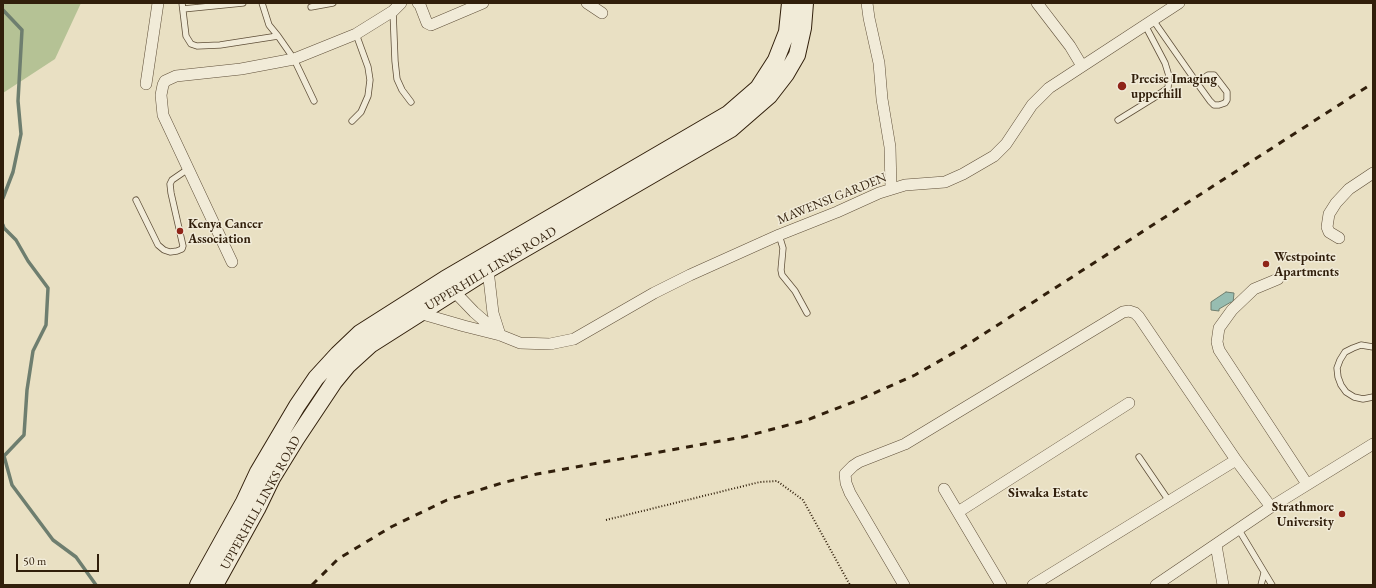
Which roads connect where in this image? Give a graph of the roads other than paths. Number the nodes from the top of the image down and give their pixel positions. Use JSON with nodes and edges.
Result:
{"nodes":[{"id":1,"x":158,"y":3,"type":"edge"},
{"id":2,"x":243,"y":3,"type":"edge"},
{"id":3,"x":262,"y":3,"type":"edge"},
{"id":4,"x":333,"y":3,"type":"edge"},
{"id":5,"x":410,"y":3,"type":"edge"},
{"id":6,"x":418,"y":3,"type":"edge"},
{"id":7,"x":483,"y":3,"type":"edge"},
{"id":8,"x":587,"y":3,"type":"edge"},
{"id":9,"x":790,"y":3,"type":"edge"},
{"id":10,"x":805,"y":3,"type":"edge"},
{"id":11,"x":867,"y":3,"type":"edge"},
{"id":12,"x":1038,"y":3,"type":"edge"},
{"id":13,"x":1179,"y":3,"type":"edge"},
{"id":14,"x":183,"y":6,"type":"edge"},
{"id":15,"x":311,"y":7,"type":"dead end"},
{"id":16,"x":397,"y":7,"type":"edge"},
{"id":17,"x":602,"y":13,"type":"dead end"},
{"id":18,"x":1149,"y":22,"type":"junction"},
{"id":19,"x":356,"y":34,"type":"junction"},
{"id":20,"x":278,"y":36,"type":"junction"},
{"id":21,"x":294,"y":59,"type":"junction"},
{"id":22,"x":1082,"y":66,"type":"junction"},
{"id":23,"x":1197,"y":83,"type":"junction"},
{"id":24,"x":146,"y":84,"type":"dead end"},
{"id":25,"x":314,"y":101,"type":"dead end"},
{"id":26,"x":411,"y":102,"type":"dead end"},
{"id":27,"x":1118,"y":120,"type":"dead end"},
{"id":28,"x":352,"y":121,"type":"dead end"},
{"id":29,"x":188,"y":169,"type":"junction"},
{"id":30,"x":1373,"y":173,"type":"edge"},
{"id":31,"x":891,"y":189,"type":"junction"},
{"id":32,"x":136,"y":200,"type":"dead end"},
{"id":33,"x":778,"y":235,"type":"junction"},
{"id":34,"x":1339,"y":238,"type":"dead end"},
{"id":35,"x":232,"y":262,"type":"dead end"},
{"id":36,"x":485,"y":263,"type":"junction"},
{"id":37,"x":445,"y":279,"type":"junction"},
{"id":38,"x":1278,"y":280,"type":"dead end"},
{"id":39,"x":454,"y":292,"type":"junction"},
{"id":40,"x":419,"y":313,"type":"junction"},
{"id":41,"x":807,"y":313,"type":"dead end"},
{"id":42,"x":500,"y":335,"type":"junction"},
{"id":43,"x":1373,"y":347,"type":"edge"},
{"id":44,"x":1373,"y":397,"type":"edge"},
{"id":45,"x":1129,"y":403,"type":"dead end"},
{"id":46,"x":1373,"y":444,"type":"edge"},
{"id":47,"x":1139,"y":457,"type":"dead end"},
{"id":48,"x":1236,"y":460,"type":"junction"},
{"id":49,"x":1307,"y":484,"type":"junction"},
{"id":50,"x":944,"y":489,"type":"dead end"},
{"id":51,"x":1169,"y":501,"type":"junction"},
{"id":52,"x":1271,"y":507,"type":"junction"},
{"id":53,"x":958,"y":512,"type":"junction"},
{"id":54,"x":1239,"y":530,"type":"junction"},
{"id":55,"x":1216,"y":546,"type":"junction"},
{"id":56,"x":1264,"y":573,"type":"junction"},
{"id":57,"x":204,"y":584,"type":"edge"},
{"id":58,"x":904,"y":585,"type":"edge"},
{"id":59,"x":1001,"y":585,"type":"edge"},
{"id":60,"x":1033,"y":585,"type":"edge"},
{"id":61,"x":1156,"y":585,"type":"edge"},
{"id":62,"x":1223,"y":585,"type":"edge"},
{"id":63,"x":1261,"y":585,"type":"edge"},
{"id":64,"x":1272,"y":585,"type":"edge"}],
"edges":[{"from":1,"to":24,"type":"street"},
{"from":2,"to":14,"type":"lane"},
{"from":3,"to":20,"type":"lane"},
{"from":4,"to":15,"type":"lane"},
{"from":5,"to":16,"type":"street"},
{"from":6,"to":7,"type":"street"},
{"from":8,"to":17,"type":"street"},
{"from":9,"to":36,"type":"street","name":"UPPERHILL LINKS ROAD"},
{"from":10,"to":36,"type":"street","name":"UPPERHILL LINKS ROAD"},
{"from":11,"to":31,"type":"street"},
{"from":12,"to":22,"type":"street"},
{"from":13,"to":18,"type":"street","name":"MAWENSI GARDEN"},
{"from":14,"to":20,"type":"lane"},
{"from":16,"to":19,"type":"street"},
{"from":16,"to":26,"type":"lane"},
{"from":18,"to":22,"type":"street","name":"MAWENSI GARDEN"},
{"from":18,"to":23,"type":"lane"},
{"from":18,"to":27,"type":"lane"},
{"from":19,"to":21,"type":"street"},
{"from":19,"to":28,"type":"lane"},
{"from":20,"to":21,"type":"lane"},
{"from":21,"to":25,"type":"lane"},
{"from":21,"to":29,"type":"street"},
{"from":22,"to":31,"type":"street","name":"MAWENSI GARDEN"},
{"from":23,"to":23,"type":"lane"},
{"from":29,"to":32,"type":"lane"},
{"from":29,"to":35,"type":"street"},
{"from":30,"to":34,"type":"street"},
{"from":31,"to":33,"type":"street","name":"MAWENSI GARDEN"},
{"from":33,"to":41,"type":"lane"},
{"from":33,"to":42,"type":"street","name":"MAWENSI GARDEN"},
{"from":36,"to":37,"type":"street","name":"UPPERHILL LINKS ROAD"},
{"from":36,"to":39,"type":"street","name":"UPPERHILL LINKS ROAD"},
{"from":36,"to":42,"type":"street"},
{"from":37,"to":39,"type":"street"},
{"from":37,"to":57,"type":"street","name":"UPPERHILL LINKS ROAD"},
{"from":38,"to":49,"type":"street"},
{"from":39,"to":40,"type":"street","name":"UPPERHILL LINKS ROAD"},
{"from":39,"to":42,"type":"street"},
{"from":40,"to":42,"type":"street"},
{"from":40,"to":57,"type":"street","name":"UPPERHILL LINKS ROAD"},
{"from":43,"to":44,"type":"lane"},
{"from":45,"to":53,"type":"street"},
{"from":46,"to":49,"type":"street"},
{"from":47,"to":51,"type":"lane"},
{"from":48,"to":51,"type":"street"},
{"from":48,"to":52,"type":"street"},
{"from":48,"to":58,"type":"street"},
{"from":49,"to":52,"type":"street"},
{"from":50,"to":53,"type":"street"},
{"from":51,"to":60,"type":"street"},
{"from":52,"to":54,"type":"street"},
{"from":53,"to":59,"type":"street"},
{"from":54,"to":55,"type":"street"},
{"from":54,"to":56,"type":"lane"},
{"from":55,"to":61,"type":"street"},
{"from":55,"to":62,"type":"street"},
{"from":56,"to":63,"type":"lane"},
{"from":56,"to":64,"type":"lane"}]}
